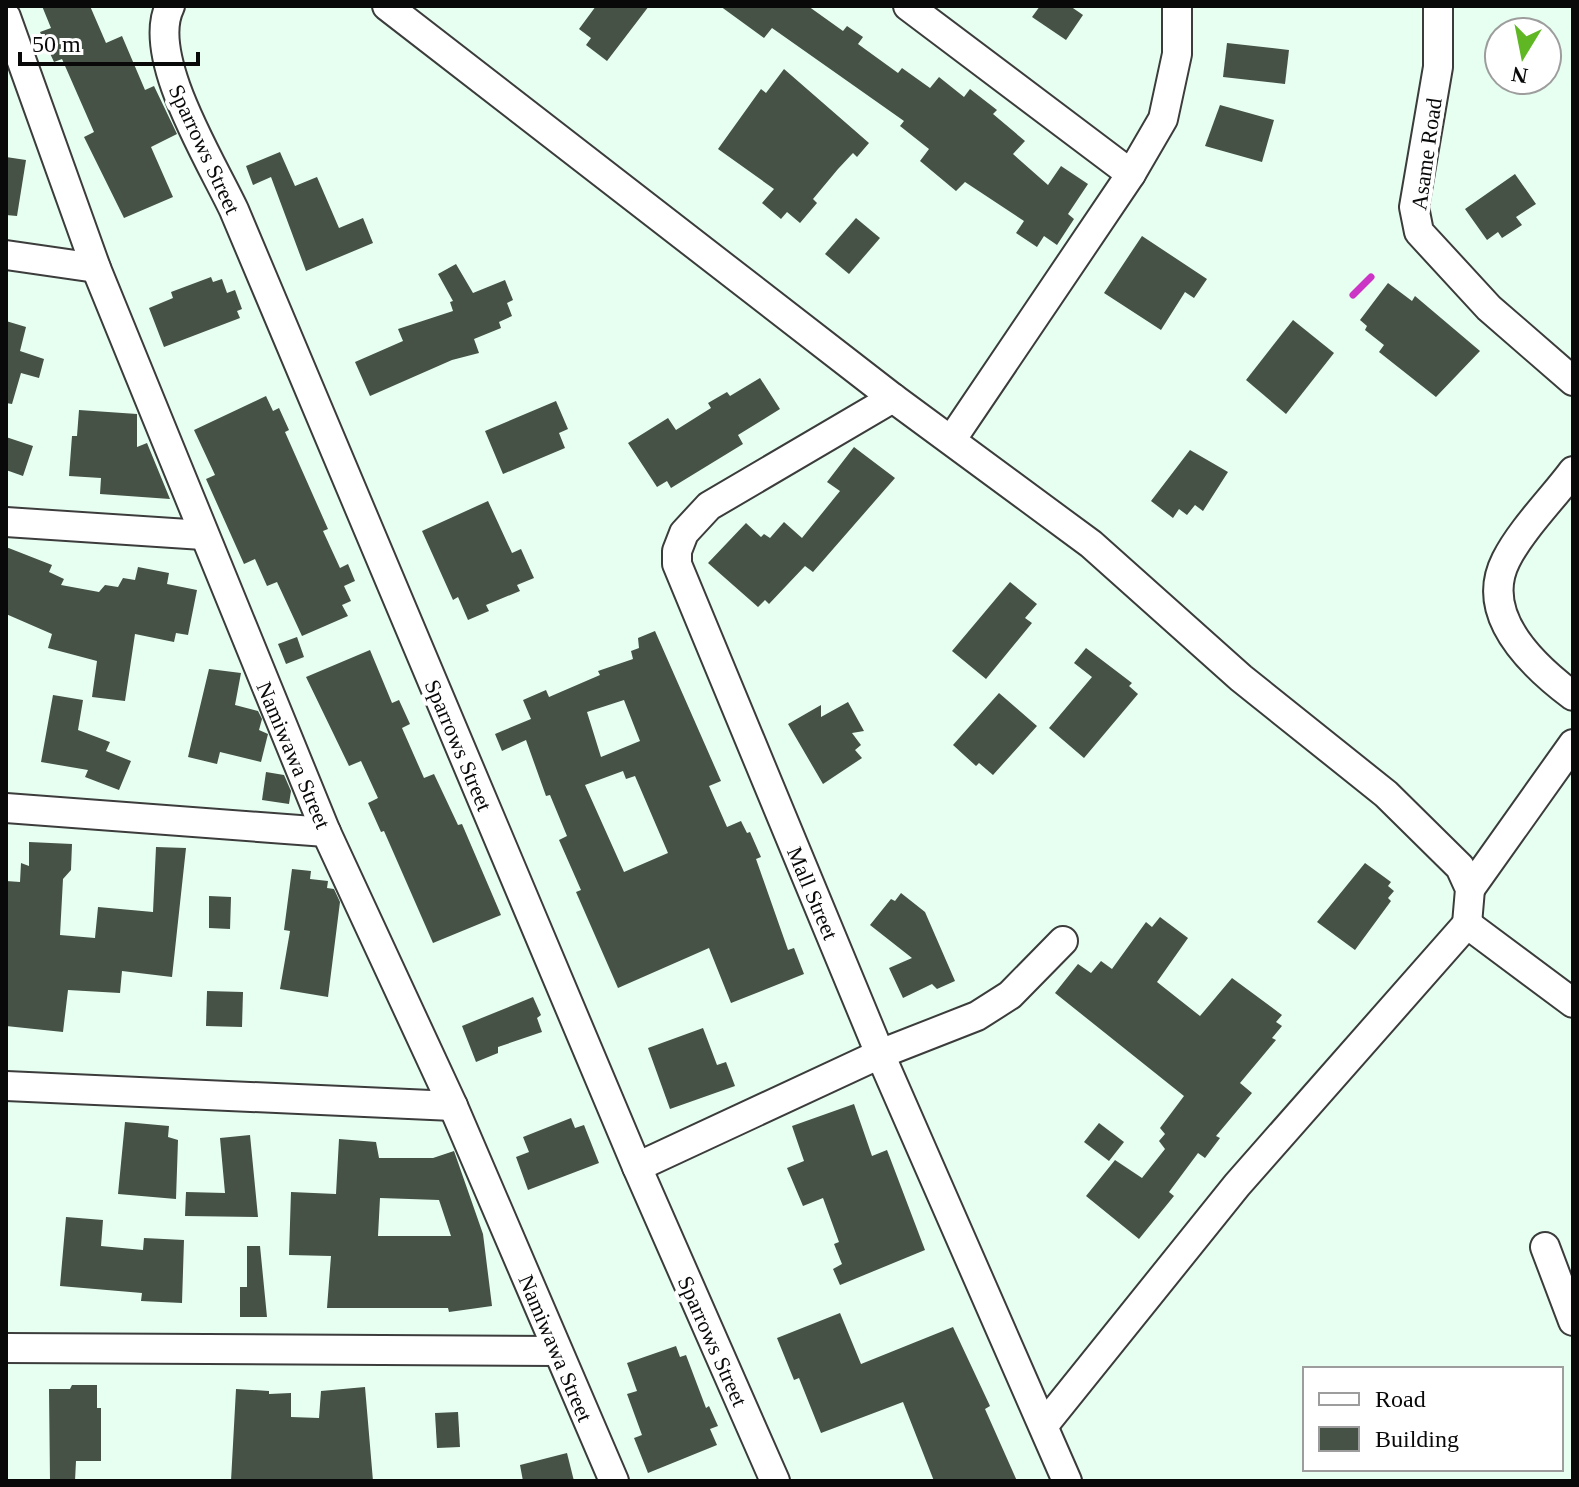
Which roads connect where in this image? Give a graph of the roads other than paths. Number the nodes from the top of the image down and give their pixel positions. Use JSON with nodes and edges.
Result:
{"nodes":[{"id":1,"x":170,"y":6,"type":"edge"},
{"id":2,"x":387,"y":6,"type":"edge"},
{"id":3,"x":908,"y":6,"type":"edge"},
{"id":4,"x":1177,"y":6,"type":"edge"},
{"id":5,"x":1438,"y":6,"type":"edge"},
{"id":6,"x":6,"y":17,"type":"edge"},
{"id":7,"x":1131,"y":174,"type":"junction"},
{"id":8,"x":6,"y":255,"type":"edge"},
{"id":9,"x":96,"y":268,"type":"junction"},
{"id":10,"x":1573,"y":381,"type":"edge"},
{"id":11,"x":893,"y":398,"type":"junction"},
{"id":12,"x":952,"y":439,"type":"junction"},
{"id":13,"x":1573,"y":471,"type":"edge"},
{"id":14,"x":6,"y":522,"type":"edge"},
{"id":15,"x":203,"y":535,"type":"junction"},
{"id":16,"x":1573,"y":696,"type":"edge"},
{"id":17,"x":1573,"y":744,"type":"edge"},
{"id":18,"x":6,"y":808,"type":"edge"},
{"id":19,"x":326,"y":832,"type":"junction"},
{"id":20,"x":1470,"y":889,"type":"junction"},
{"id":21,"x":1467,"y":924,"type":"junction"},
{"id":22,"x":1063,"y":941,"type":"dead end"},
{"id":23,"x":1573,"y":1003,"type":"edge"},
{"id":24,"x":880,"y":1054,"type":"junction"},
{"id":25,"x":6,"y":1086,"type":"edge"},
{"id":26,"x":453,"y":1106,"type":"junction"},
{"id":27,"x":637,"y":1167,"type":"junction"},
{"id":28,"x":1545,"y":1247,"type":"dead end"},
{"id":29,"x":1573,"y":1321,"type":"edge"},
{"id":30,"x":6,"y":1348,"type":"edge"},
{"id":31,"x":557,"y":1351,"type":"junction"},
{"id":32,"x":1044,"y":1425,"type":"junction"},
{"id":33,"x":614,"y":1481,"type":"edge"},
{"id":34,"x":775,"y":1481,"type":"edge"},
{"id":35,"x":1067,"y":1481,"type":"edge"}],
"edges":[{"from":1,"to":27,"type":"street","name":"Sparrows Street"},
{"from":2,"to":11,"type":"street"},
{"from":3,"to":7,"type":"street"},
{"from":4,"to":7,"type":"street"},
{"from":5,"to":10,"type":"street","name":"Asame Road"},
{"from":6,"to":9,"type":"street","name":"Namiwawa Street"},
{"from":7,"to":12,"type":"street"},
{"from":8,"to":9,"type":"street"},
{"from":9,"to":15,"type":"street","name":"Namiwawa Street"},
{"from":11,"to":12,"type":"street"},
{"from":11,"to":24,"type":"street","name":"Mall Street"},
{"from":12,"to":20,"type":"street"},
{"from":13,"to":16,"type":"street"},
{"from":14,"to":15,"type":"street"},
{"from":15,"to":19,"type":"street","name":"Namiwawa Street"},
{"from":17,"to":20,"type":"street"},
{"from":18,"to":19,"type":"street"},
{"from":19,"to":26,"type":"street","name":"Namiwawa Street"},
{"from":20,"to":21,"type":"street"},
{"from":21,"to":23,"type":"street"},
{"from":21,"to":32,"type":"street"},
{"from":22,"to":24,"type":"street"},
{"from":24,"to":27,"type":"street"},
{"from":24,"to":32,"type":"street","name":"Mall Street"},
{"from":25,"to":26,"type":"street"},
{"from":26,"to":31,"type":"street","name":"Namiwawa Street"},
{"from":27,"to":34,"type":"street","name":"Sparrows Street"},
{"from":28,"to":29,"type":"street"},
{"from":30,"to":31,"type":"street"},
{"from":31,"to":33,"type":"street","name":"Namiwawa Street"},
{"from":32,"to":35,"type":"street","name":"Mall Street"}]}
